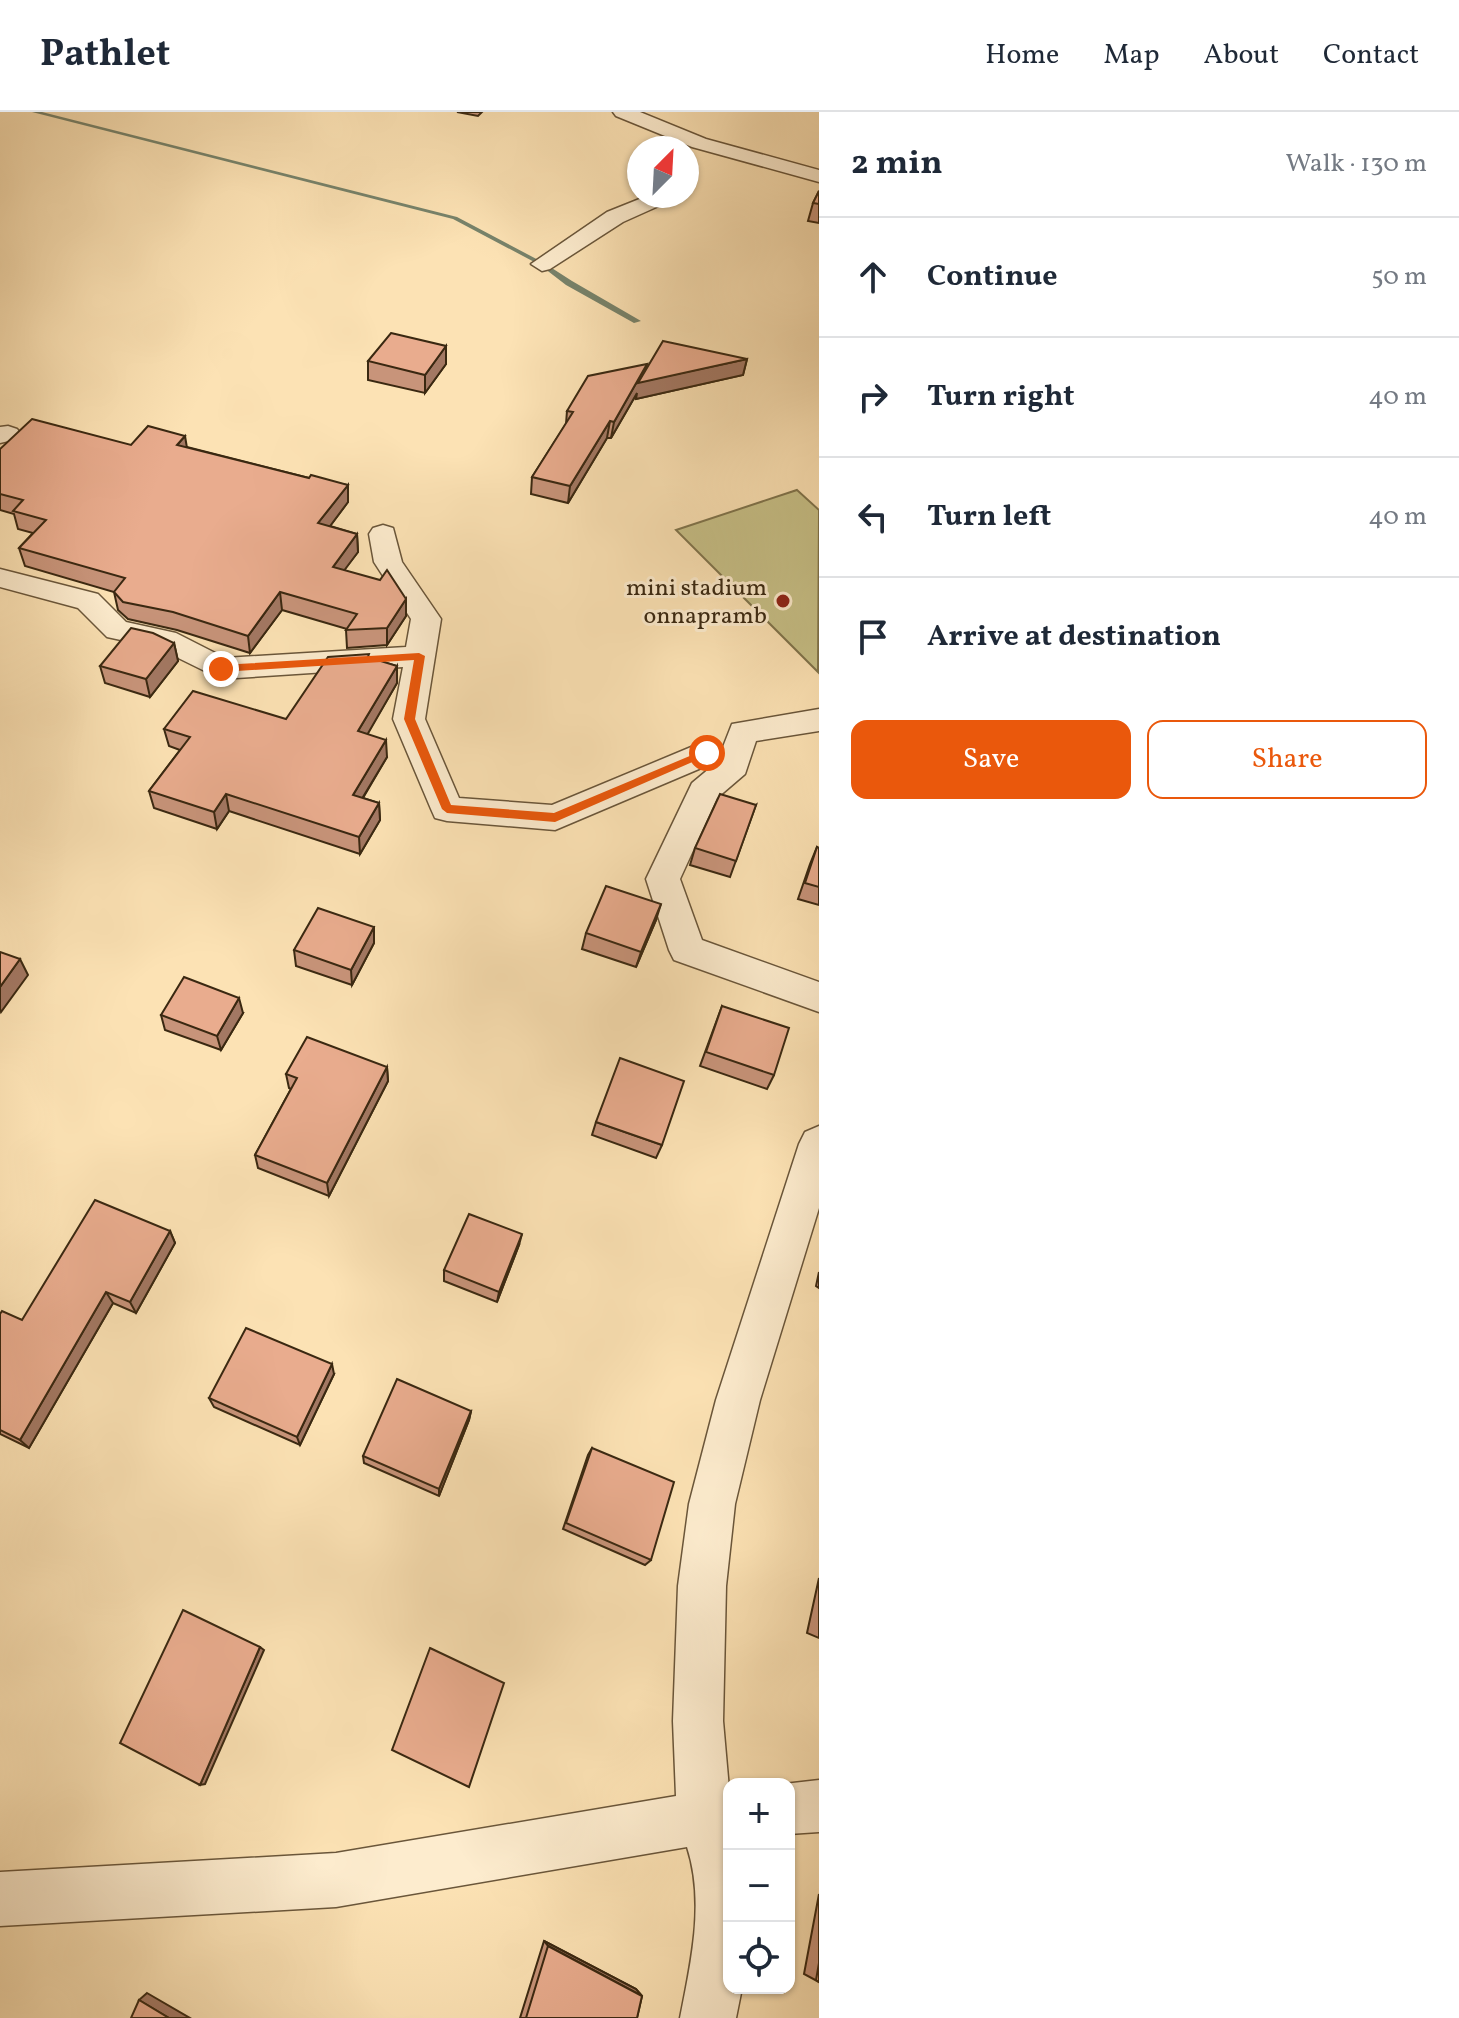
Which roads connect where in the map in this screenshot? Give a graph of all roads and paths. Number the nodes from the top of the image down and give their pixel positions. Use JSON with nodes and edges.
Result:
{"nodes":[{"id":1,"x":623,"y":112,"type":"edge"},
{"id":2,"x":682,"y":136,"type":"edge"},
{"id":3,"x":699,"y":143,"type":"edge"},
{"id":4,"x":819,"y":176,"type":"edge"},
{"id":5,"x":636,"y":208,"type":"edge"},
{"id":6,"x":542,"y":264,"type":"dead end"},
{"id":7,"x":383,"y":534,"type":"dead end"},
{"id":8,"x":0,"y":578,"type":"edge"},
{"id":9,"x":419,"y":656,"type":"junction"},
{"id":10,"x":819,"y":720,"type":"edge"},
{"id":11,"x":734,"y":766,"type":"junction"},
{"id":12,"x":819,"y":997,"type":"edge"},
{"id":13,"x":819,"y":1144,"type":"edge"},
{"id":14,"x":819,"y":1806,"type":"edge"},
{"id":15,"x":795,"y":1808,"type":"edge"},
{"id":16,"x":716,"y":1815,"type":"edge"},
{"id":17,"x":0,"y":1899,"type":"edge"},
{"id":18,"x":708,"y":2018,"type":"edge"}],
"edges":[{"from":1,"to":2,"type":"street"},
{"from":3,"to":4,"type":"street"},
{"from":5,"to":6,"type":"street"},
{"from":7,"to":9,"type":"street"},
{"from":8,"to":9,"type":"street"},
{"from":9,"to":11,"type":"street"},
{"from":10,"to":11,"type":"street"},
{"from":11,"to":12,"type":"street"},
{"from":13,"to":16,"type":"street"},
{"from":14,"to":15,"type":"street"},
{"from":16,"to":17,"type":"street"},
{"from":16,"to":18,"type":"street"}]}
